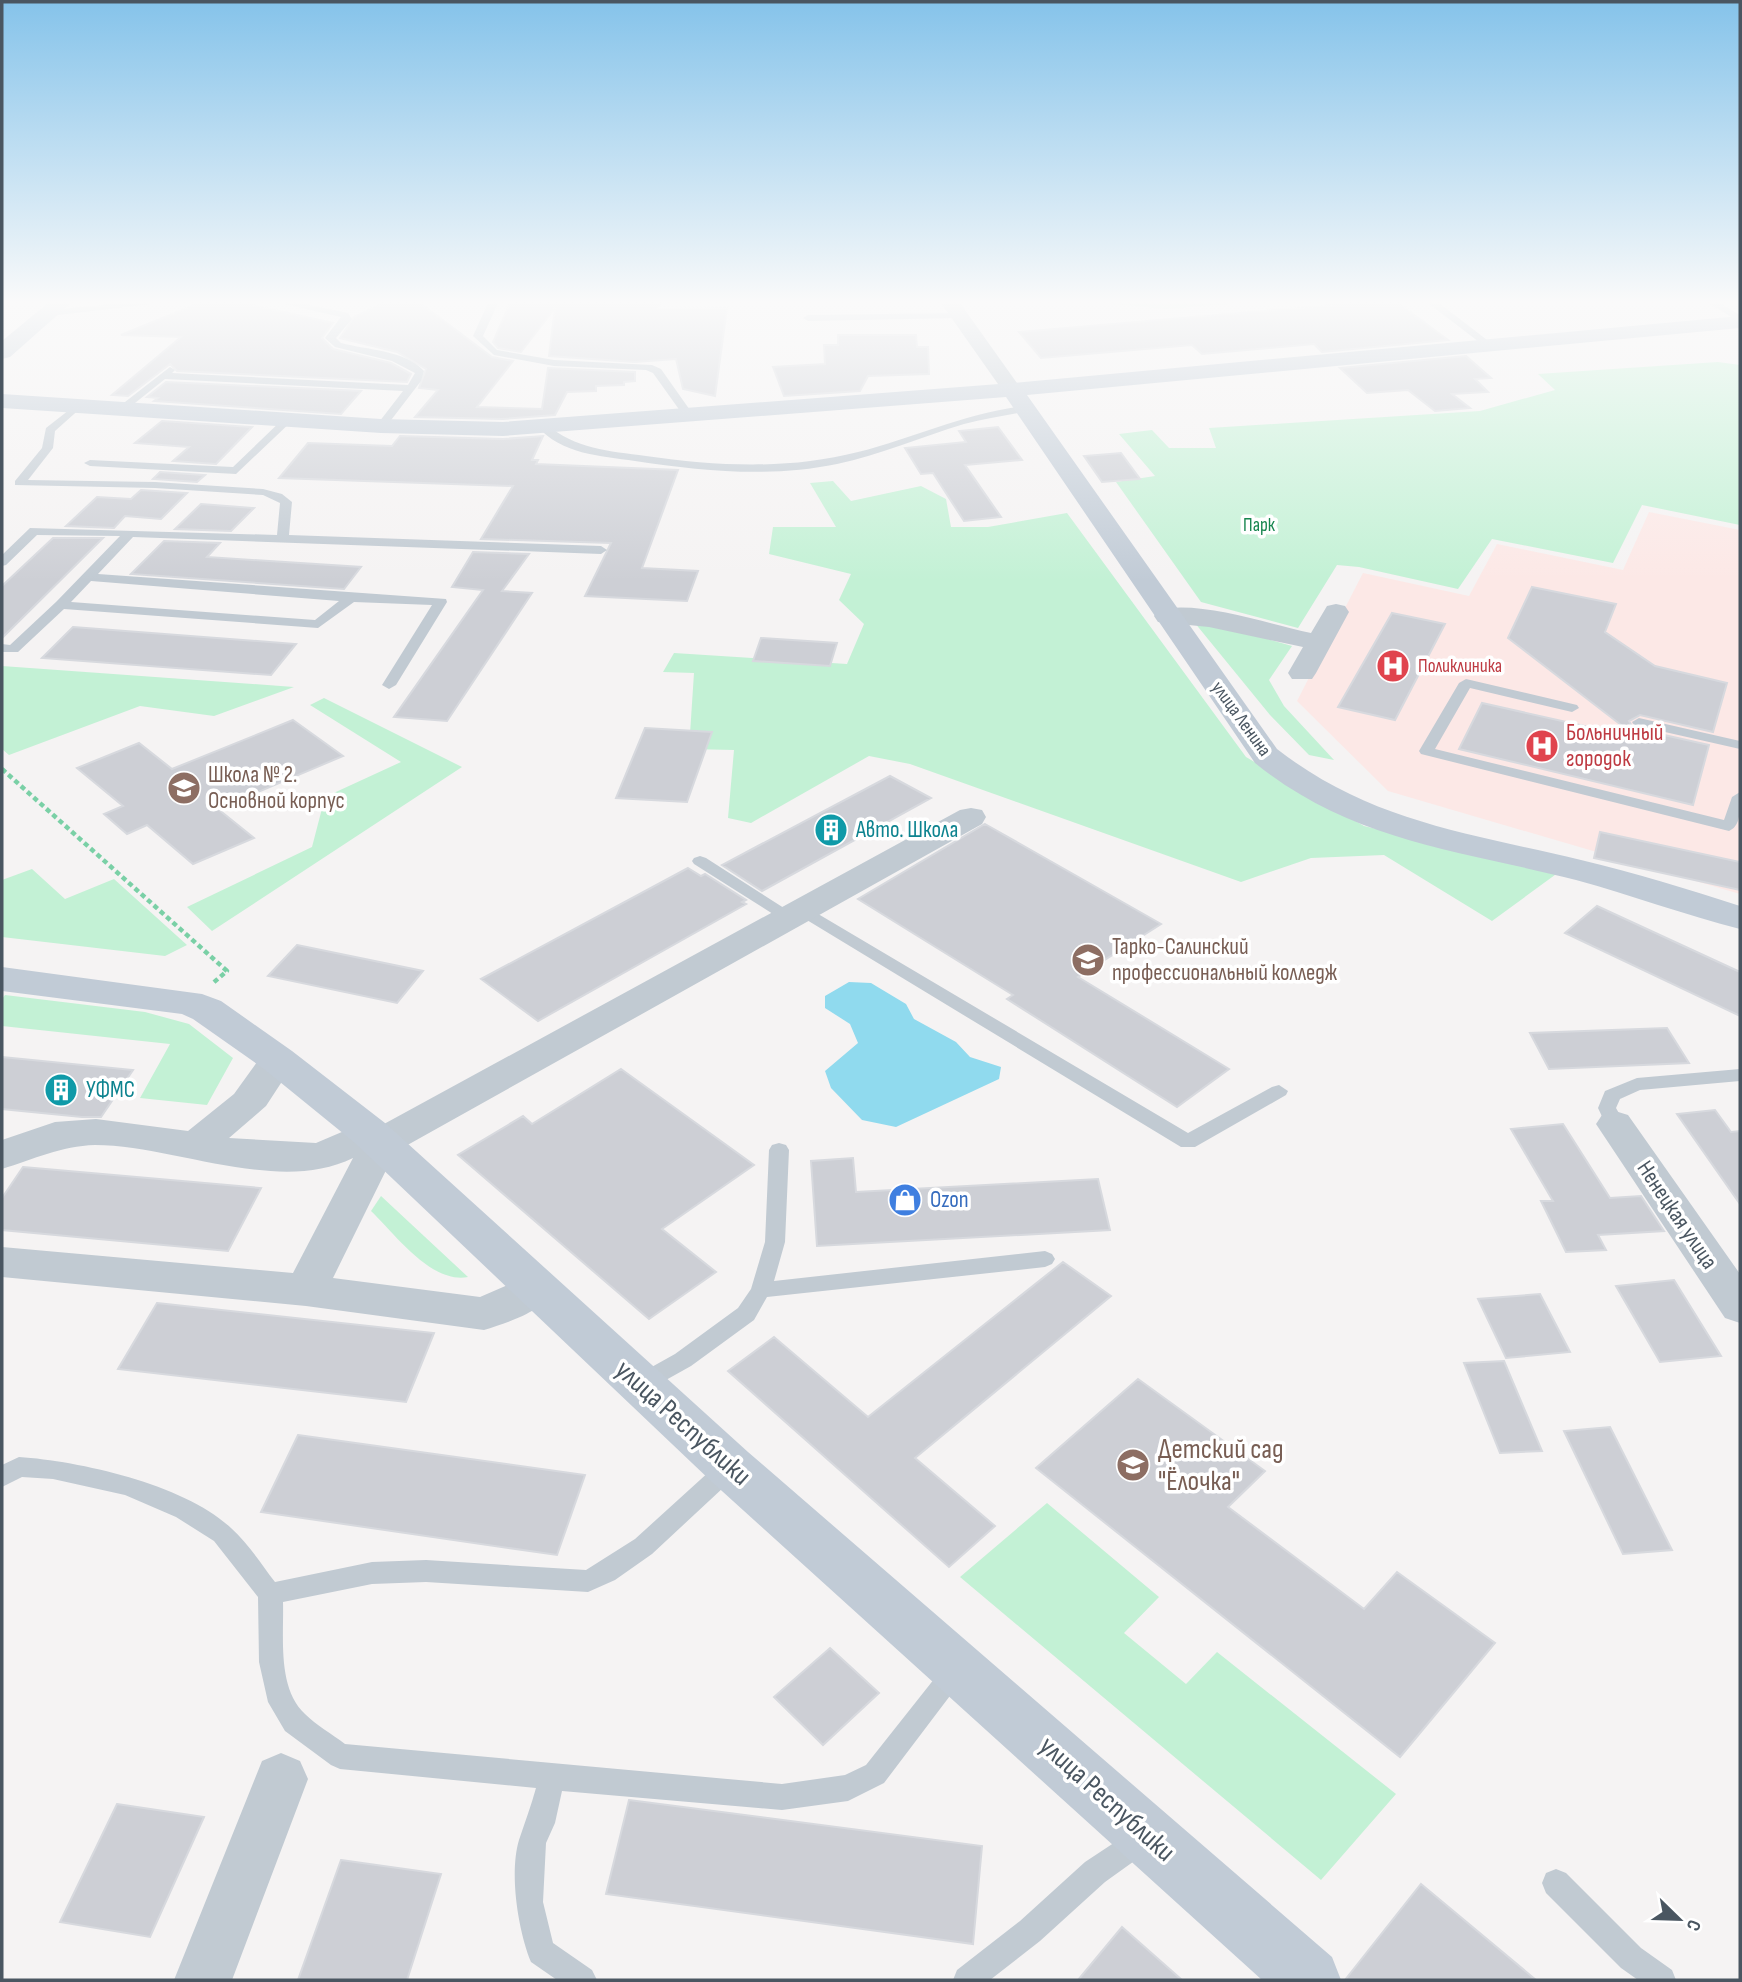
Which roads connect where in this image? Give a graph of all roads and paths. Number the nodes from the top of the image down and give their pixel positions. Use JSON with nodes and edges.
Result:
{"nodes":[{"id":1,"x":138,"y":395,"type":"edge"},
{"id":2,"x":404,"y":395,"type":"edge"},
{"id":3,"x":674,"y":395,"type":"edge"},
{"id":4,"x":1016,"y":395,"type":"edge"},
{"id":5,"x":1047,"y":395,"type":"edge"},
{"id":6,"x":1018,"y":399,"type":"junction"},
{"id":7,"x":2,"y":401,"type":"edge"},
{"id":8,"x":78,"y":406,"type":"junction"},
{"id":9,"x":121,"y":409,"type":"junction"},
{"id":10,"x":687,"y":413,"type":"junction"},
{"id":11,"x":289,"y":419,"type":"junction"},
{"id":12,"x":381,"y":425,"type":"junction"},
{"id":13,"x":542,"y":426,"type":"junction"},
{"id":14,"x":90,"y":463,"type":"dead end"},
{"id":15,"x":130,"y":533,"type":"junction"},
{"id":16,"x":283,"y":540,"type":"junction"},
{"id":17,"x":601,"y":550,"type":"dead end"},
{"id":18,"x":2,"y":562,"type":"edge"},
{"id":19,"x":90,"y":577,"type":"junction"},
{"id":20,"x":351,"y":598,"type":"junction"},
{"id":21,"x":61,"y":605,"type":"junction"},
{"id":22,"x":1336,"y":612,"type":"dead end"},
{"id":23,"x":1167,"y":616,"type":"junction"},
{"id":24,"x":1319,"y":643,"type":"junction"},
{"id":25,"x":2,"y":649,"type":"edge"},
{"id":26,"x":1302,"y":673,"type":"dead end"},
{"id":27,"x":389,"y":685,"type":"dead end"},
{"id":28,"x":1572,"y":708,"type":"dead end"},
{"id":29,"x":1639,"y":722,"type":"dead end"},
{"id":30,"x":1740,"y":745,"type":"edge"},
{"id":31,"x":2,"y":769,"type":"edge"},
{"id":32,"x":1740,"y":797,"type":"edge"},
{"id":33,"x":971,"y":817,"type":"dead end"},
{"id":34,"x":700,"y":861,"type":"dead end"},
{"id":35,"x":796,"y":914,"type":"junction"},
{"id":36,"x":1740,"y":918,"type":"edge"},
{"id":37,"x":2,"y":979,"type":"edge"},
{"id":38,"x":188,"y":1003,"type":"junction"},
{"id":39,"x":278,"y":1060,"type":"junction"},
{"id":40,"x":1740,"y":1075,"type":"edge"},
{"id":41,"x":1279,"y":1091,"type":"dead end"},
{"id":42,"x":1615,"y":1124,"type":"joint"},
{"id":43,"x":375,"y":1138,"type":"junction"},
{"id":44,"x":195,"y":1147,"type":"junction"},
{"id":45,"x":779,"y":1150,"type":"dead end"},
{"id":46,"x":2,"y":1155,"type":"edge"},
{"id":47,"x":1045,"y":1259,"type":"dead end"},
{"id":48,"x":2,"y":1262,"type":"edge"},
{"id":49,"x":535,"y":1289,"type":"junction"},
{"id":50,"x":306,"y":1290,"type":"junction"},
{"id":51,"x":761,"y":1290,"type":"junction"},
{"id":52,"x":1740,"y":1307,"type":"edge"},
{"id":53,"x":640,"y":1384,"type":"junction"},
{"id":54,"x":730,"y":1466,"type":"junction"},
{"id":55,"x":2,"y":1477,"type":"edge"},
{"id":56,"x":270,"y":1594,"type":"junction"},
{"id":57,"x":959,"y":1667,"type":"junction"},
{"id":58,"x":552,"y":1777,"type":"junction"},
{"id":59,"x":281,"y":1779,"type":"dead end"},
{"id":60,"x":1147,"y":1835,"type":"junction"},
{"id":61,"x":1556,"y":1883,"type":"dead end"},
{"id":62,"x":203,"y":1980,"type":"edge"},
{"id":63,"x":582,"y":1980,"type":"edge"},
{"id":64,"x":967,"y":1980,"type":"edge"},
{"id":65,"x":1309,"y":1980,"type":"edge"},
{"id":66,"x":1661,"y":1980,"type":"edge"}],
"edges":[{"from":1,"to":9,"type":"lane"},
{"from":2,"to":12,"type":"lane"},
{"from":3,"to":10,"type":"lane"},
{"from":4,"to":6,"type":"street","name":"улица Ленина"},
{"from":5,"to":6,"type":"street"},
{"from":6,"to":10,"type":"street"},
{"from":6,"to":13,"type":"lane"},
{"from":6,"to":23,"type":"street","name":"улица Ленина"},
{"from":7,"to":8,"type":"street"},
{"from":8,"to":9,"type":"street"},
{"from":8,"to":16,"type":"lane"},
{"from":9,"to":11,"type":"street"},
{"from":10,"to":13,"type":"street"},
{"from":11,"to":12,"type":"street"},
{"from":11,"to":14,"type":"lane"},
{"from":12,"to":13,"type":"street"},
{"from":15,"to":16,"type":"lane"},
{"from":15,"to":18,"type":"lane"},
{"from":15,"to":19,"type":"lane"},
{"from":16,"to":17,"type":"lane"},
{"from":19,"to":20,"type":"lane"},
{"from":19,"to":21,"type":"lane"},
{"from":20,"to":21,"type":"lane"},
{"from":20,"to":27,"type":"lane"},
{"from":21,"to":25,"type":"lane"},
{"from":22,"to":24,"type":"street"},
{"from":23,"to":24,"type":"street"},
{"from":23,"to":36,"type":"street","name":"улица Ленина"},
{"from":24,"to":26,"type":"street"},
{"from":28,"to":32,"type":"lane"},
{"from":29,"to":30,"type":"lane"},
{"from":31,"to":38,"type":"path"},
{"from":33,"to":35,"type":"street"},
{"from":34,"to":35,"type":"lane"},
{"from":35,"to":41,"type":"lane"},
{"from":35,"to":43,"type":"street"},
{"from":37,"to":38,"type":"street","name":"улица Республики"},
{"from":38,"to":39,"type":"street","name":"улица Республики"},
{"from":39,"to":43,"type":"street","name":"улица Республики"},
{"from":39,"to":44,"type":"street"},
{"from":40,"to":42,"type":"lane"},
{"from":42,"to":52,"type":"street","name":"Ненецкая улица"},
{"from":43,"to":44,"type":"street"},
{"from":43,"to":49,"type":"street","name":"улица Республики"},
{"from":43,"to":50,"type":"street"},
{"from":44,"to":46,"type":"street"},
{"from":45,"to":51,"type":"lane"},
{"from":47,"to":51,"type":"lane"},
{"from":48,"to":50,"type":"street"},
{"from":49,"to":50,"type":"street"},
{"from":49,"to":53,"type":"street","name":"улица Республики"},
{"from":51,"to":53,"type":"lane"},
{"from":53,"to":54,"type":"street","name":"улица Республики"},
{"from":54,"to":56,"type":"lane"},
{"from":54,"to":57,"type":"street","name":"улица Республики"},
{"from":55,"to":56,"type":"lane"},
{"from":56,"to":58,"type":"lane"},
{"from":57,"to":58,"type":"lane"},
{"from":57,"to":60,"type":"street","name":"улица Республики"},
{"from":58,"to":63,"type":"lane"},
{"from":59,"to":62,"type":"street"},
{"from":60,"to":64,"type":"lane"},
{"from":60,"to":65,"type":"street","name":"улица Республики"},
{"from":61,"to":66,"type":"lane"}]}
